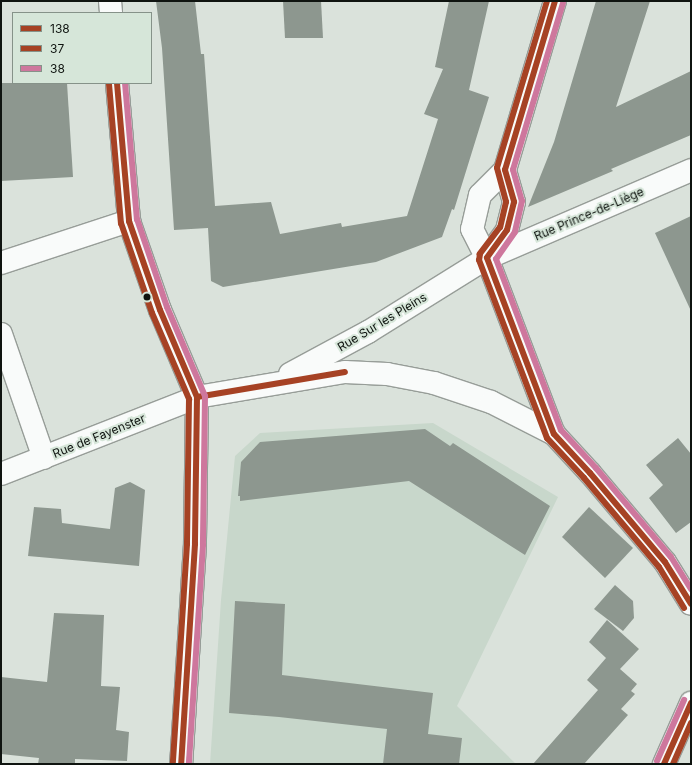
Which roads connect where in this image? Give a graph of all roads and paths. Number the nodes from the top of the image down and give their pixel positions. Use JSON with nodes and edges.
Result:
{"nodes":[{"id":1,"x":110,"y":1,"type":"edge"},
{"id":2,"x":555,"y":1,"type":"edge"},
{"id":3,"x":111,"y":12,"type":"edge"},
{"id":4,"x":117,"y":84,"type":"edge"},
{"id":5,"x":505,"y":170,"type":"junction"},
{"id":6,"x":691,"y":170,"type":"edge"},
{"id":7,"x":129,"y":221,"type":"junction"},
{"id":8,"x":486,"y":258,"type":"junction"},
{"id":9,"x":1,"y":263,"type":"edge"},
{"id":10,"x":1,"y":334,"type":"edge"},
{"id":11,"x":275,"y":383,"type":"junction"},
{"id":12,"x":197,"y":397,"type":"junction"},
{"id":13,"x":554,"y":434,"type":"junction"},
{"id":14,"x":44,"y":458,"type":"junction"},
{"id":15,"x":1,"y":474,"type":"edge"},
{"id":16,"x":691,"y":604,"type":"edge"},
{"id":17,"x":691,"y":703,"type":"edge"},
{"id":18,"x":181,"y":764,"type":"edge"},
{"id":19,"x":664,"y":764,"type":"edge"}],
"edges":[{"from":1,"to":3,"type":"street"},
{"from":2,"to":5,"type":"street"},
{"from":4,"to":7,"type":"street"},
{"from":5,"to":8,"type":"street"},
{"from":5,"to":8,"type":"street"},
{"from":6,"to":8,"type":"street","name":"Rue Prince-de-Liège"},
{"from":7,"to":9,"type":"street"},
{"from":7,"to":12,"type":"street"},
{"from":8,"to":11,"type":"street","name":"Rue Sur les Pleins"},
{"from":8,"to":13,"type":"street"},
{"from":10,"to":14,"type":"street"},
{"from":11,"to":12,"type":"street","name":"Rue Sur les Pleins"},
{"from":11,"to":13,"type":"street","name":"Rue Sur les Pleins"},
{"from":12,"to":14,"type":"street","name":"Rue de Fayenster"},
{"from":12,"to":18,"type":"street"},
{"from":13,"to":16,"type":"street"},
{"from":14,"to":15,"type":"street","name":"Rue de Fayenster"},
{"from":17,"to":19,"type":"street"}]}
